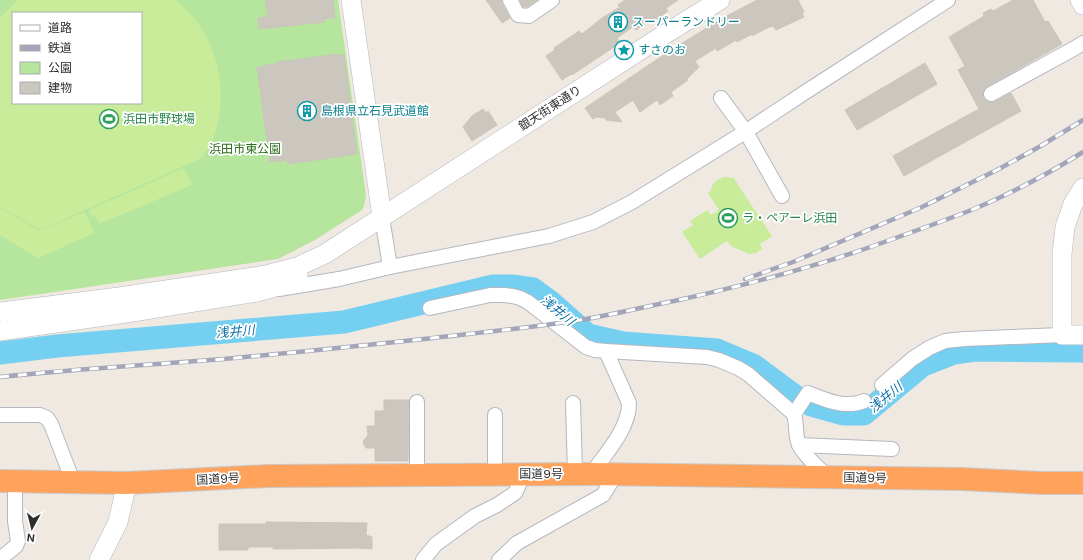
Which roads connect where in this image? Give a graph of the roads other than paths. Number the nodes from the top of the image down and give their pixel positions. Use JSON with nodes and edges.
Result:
{"nodes":[{"id":1,"x":351,"y":0,"type":"edge"},
{"id":2,"x":510,"y":0,"type":"edge"},
{"id":3,"x":552,"y":0,"type":"edge"},
{"id":4,"x":720,"y":0,"type":"edge"},
{"id":5,"x":948,"y":0,"type":"edge"},
{"id":6,"x":1080,"y":0,"type":"edge"},
{"id":7,"x":1083,"y":5,"type":"edge"},
{"id":8,"x":1083,"y":43,"type":"edge"},
{"id":9,"x":991,"y":94,"type":"dead end"},
{"id":10,"x":722,"y":98,"type":"dead end"},
{"id":11,"x":746,"y":132,"type":"junction"},
{"id":12,"x":1083,"y":188,"type":"edge"},
{"id":13,"x":782,"y":196,"type":"dead end"},
{"id":14,"x":382,"y":217,"type":"junction"},
{"id":15,"x":324,"y":254,"type":"junction"},
{"id":16,"x":390,"y":266,"type":"junction"},
{"id":17,"x":257,"y":292,"type":"junction"},
{"id":18,"x":430,"y":308,"type":"dead end"},
{"id":19,"x":0,"y":312,"type":"edge"},
{"id":20,"x":0,"y":330,"type":"edge"},
{"id":21,"x":1062,"y":335,"type":"junction"},
{"id":22,"x":1083,"y":335,"type":"edge"},
{"id":23,"x":606,"y":351,"type":"junction"},
{"id":24,"x":882,"y":385,"type":"dead end"},
{"id":25,"x":864,"y":401,"type":"dead end"},
{"id":26,"x":417,"y":402,"type":"dead end"},
{"id":27,"x":573,"y":403,"type":"dead end"},
{"id":28,"x":800,"y":406,"type":"junction"},
{"id":29,"x":0,"y":415,"type":"edge"},
{"id":30,"x":495,"y":415,"type":"dead end"},
{"id":31,"x":799,"y":445,"type":"junction"},
{"id":32,"x":892,"y":449,"type":"dead end"},
{"id":33,"x":495,"y":474,"type":"junction"},
{"id":34,"x":524,"y":474,"type":"junction"},
{"id":35,"x":583,"y":474,"type":"junction"},
{"id":36,"x":616,"y":474,"type":"junction"},
{"id":37,"x":417,"y":475,"type":"junction"},
{"id":38,"x":828,"y":477,"type":"junction"},
{"id":39,"x":7,"y":481,"type":"edge"},
{"id":40,"x":70,"y":482,"type":"junction"},
{"id":41,"x":127,"y":483,"type":"junction"},
{"id":42,"x":1083,"y":483,"type":"edge"},
{"id":43,"x":0,"y":559,"type":"edge"},
{"id":44,"x":99,"y":560,"type":"edge"},
{"id":45,"x":423,"y":560,"type":"edge"},
{"id":46,"x":499,"y":560,"type":"edge"}],
"edges":[{"from":1,"to":14,"type":"street"},
{"from":2,"to":3,"type":"street"},
{"from":4,"to":14,"type":"street","name":"銀天街東通り"},
{"from":5,"to":11,"type":"street"},
{"from":6,"to":7,"type":"street"},
{"from":8,"to":9,"type":"street"},
{"from":10,"to":11,"type":"street"},
{"from":11,"to":13,"type":"street"},
{"from":11,"to":16,"type":"street"},
{"from":12,"to":21,"type":"street"},
{"from":14,"to":15,"type":"street","name":"銀天街東通り"},
{"from":14,"to":16,"type":"street"},
{"from":15,"to":17,"type":"street"},
{"from":15,"to":19,"type":"street"},
{"from":16,"to":17,"type":"street"},
{"from":17,"to":20,"type":"street"},
{"from":18,"to":23,"type":"street"},
{"from":21,"to":22,"type":"street"},
{"from":21,"to":24,"type":"street"},
{"from":23,"to":28,"type":"street"},
{"from":23,"to":35,"type":"street"},
{"from":25,"to":28,"type":"street"},
{"from":26,"to":37,"type":"street"},
{"from":27,"to":35,"type":"street"},
{"from":28,"to":31,"type":"street"},
{"from":29,"to":40,"type":"street"},
{"from":30,"to":33,"type":"street"},
{"from":31,"to":32,"type":"street"},
{"from":31,"to":38,"type":"street"},
{"from":33,"to":34,"type":"highway","name":"国道9号"},
{"from":33,"to":37,"type":"highway","name":"国道9号"},
{"from":34,"to":35,"type":"highway","name":"国道9号"},
{"from":34,"to":45,"type":"street"},
{"from":35,"to":36,"type":"highway","name":"国道9号"},
{"from":36,"to":38,"type":"highway","name":"国道9号"},
{"from":36,"to":46,"type":"street"},
{"from":37,"to":41,"type":"highway","name":"国道9号"},
{"from":38,"to":42,"type":"highway","name":"国道9号"},
{"from":39,"to":40,"type":"highway","name":"国道9号"},
{"from":39,"to":43,"type":"street"},
{"from":40,"to":41,"type":"highway","name":"国道9号"},
{"from":41,"to":44,"type":"street"}]}
